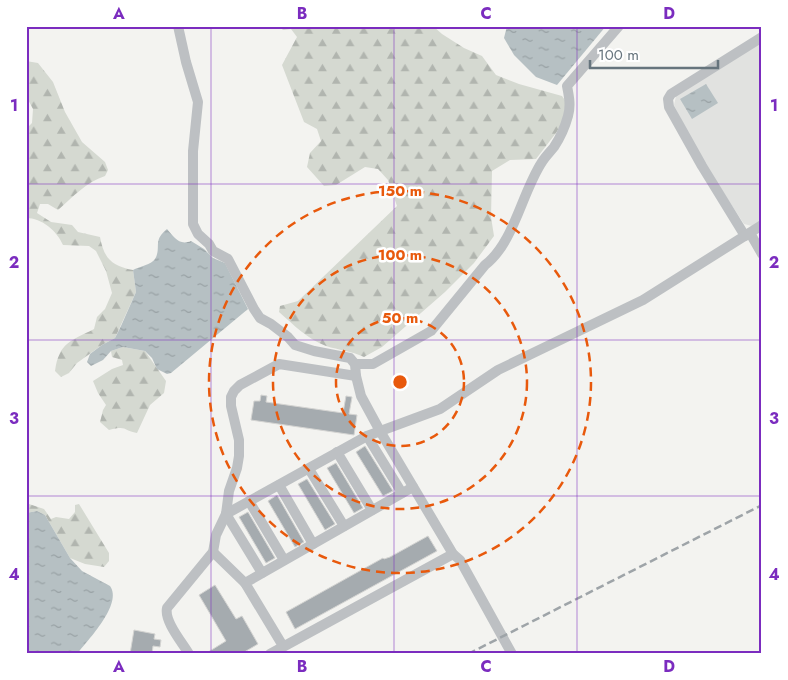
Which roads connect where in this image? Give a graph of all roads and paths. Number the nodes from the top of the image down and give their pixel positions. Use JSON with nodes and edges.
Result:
{"nodes":[{"id":1,"x":178,"y":26,"type":"edge"},
{"id":2,"x":619,"y":26,"type":"edge"},
{"id":3,"x":762,"y":37,"type":"edge"},
{"id":4,"x":762,"y":226,"type":"edge"},
{"id":5,"x":747,"y":235,"type":"junction"},
{"id":6,"x":762,"y":254,"type":"edge"},
{"id":7,"x":355,"y":364,"type":"junction"},
{"id":8,"x":356,"y":376,"type":"junction"},
{"id":9,"x":380,"y":431,"type":"junction"},
{"id":10,"x":367,"y":436,"type":"junction"},
{"id":11,"x":337,"y":452,"type":"junction"},
{"id":12,"x":309,"y":469,"type":"junction"},
{"id":13,"x":279,"y":485,"type":"junction"},
{"id":14,"x":413,"y":487,"type":"junction"},
{"id":15,"x":402,"y":493,"type":"junction"},
{"id":16,"x":249,"y":502,"type":"junction"},
{"id":17,"x":372,"y":510,"type":"junction"},
{"id":18,"x":226,"y":514,"type":"junction"},
{"id":19,"x":344,"y":526,"type":"junction"},
{"id":20,"x":313,"y":544,"type":"junction"},
{"id":21,"x":213,"y":552,"type":"junction"},
{"id":22,"x":454,"y":554,"type":"junction"},
{"id":23,"x":284,"y":560,"type":"junction"},
{"id":24,"x":262,"y":573,"type":"junction"},
{"id":25,"x":245,"y":583,"type":"junction"},
{"id":26,"x":283,"y":646,"type":"junction"},
{"id":27,"x":189,"y":654,"type":"edge"},
{"id":28,"x":270,"y":654,"type":"edge"},
{"id":29,"x":512,"y":654,"type":"edge"}],
"edges":[{"from":1,"to":7,"type":"street"},
{"from":2,"to":7,"type":"street"},
{"from":3,"to":5,"type":"street"},
{"from":4,"to":5,"type":"street"},
{"from":5,"to":6,"type":"street"},
{"from":5,"to":9,"type":"street"},
{"from":7,"to":8,"type":"street"},
{"from":8,"to":9,"type":"street"},
{"from":8,"to":18,"type":"street"},
{"from":9,"to":10,"type":"street"},
{"from":9,"to":14,"type":"street"},
{"from":10,"to":11,"type":"street"},
{"from":10,"to":15,"type":"street"},
{"from":11,"to":12,"type":"street"},
{"from":11,"to":17,"type":"street"},
{"from":12,"to":13,"type":"street"},
{"from":12,"to":19,"type":"street"},
{"from":13,"to":16,"type":"street"},
{"from":13,"to":20,"type":"street"},
{"from":14,"to":15,"type":"street"},
{"from":14,"to":22,"type":"street"},
{"from":15,"to":17,"type":"street"},
{"from":16,"to":18,"type":"street"},
{"from":16,"to":23,"type":"street"},
{"from":17,"to":19,"type":"street"},
{"from":18,"to":21,"type":"street"},
{"from":18,"to":24,"type":"street"},
{"from":19,"to":20,"type":"street"},
{"from":20,"to":23,"type":"street"},
{"from":21,"to":25,"type":"street"},
{"from":21,"to":27,"type":"street"},
{"from":22,"to":26,"type":"street"},
{"from":22,"to":29,"type":"street"},
{"from":23,"to":24,"type":"street"},
{"from":24,"to":25,"type":"street"},
{"from":25,"to":26,"type":"street"},
{"from":26,"to":28,"type":"street"}]}
